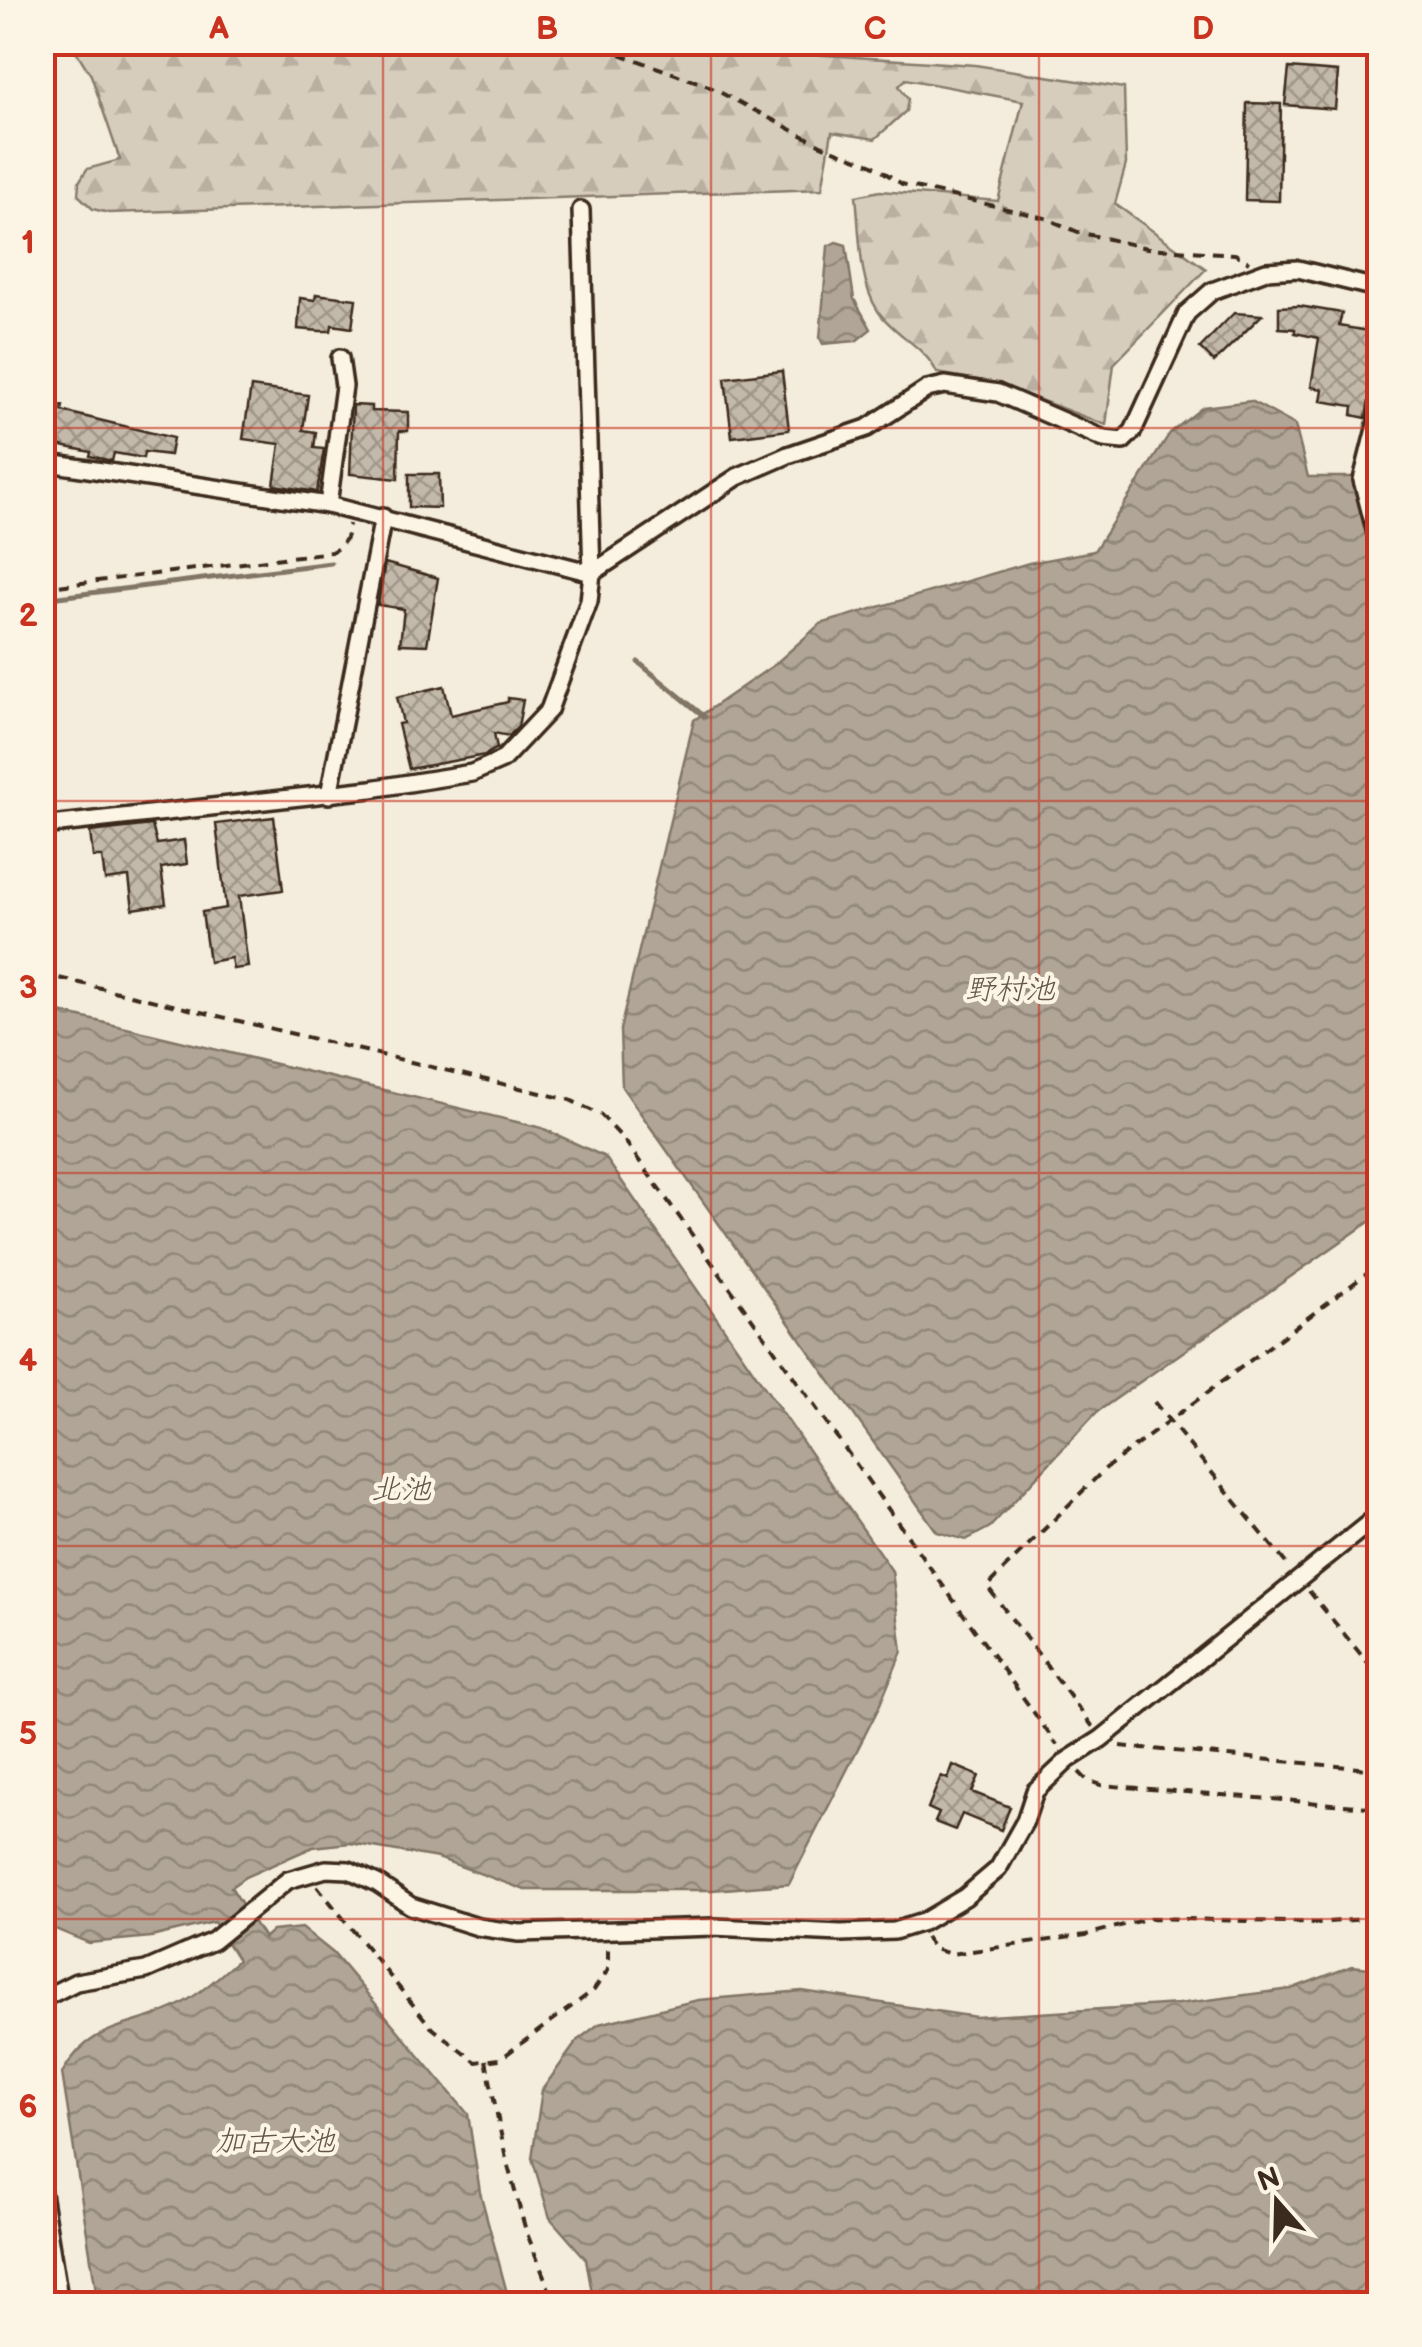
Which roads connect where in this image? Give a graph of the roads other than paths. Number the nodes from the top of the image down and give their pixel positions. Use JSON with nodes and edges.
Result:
{"nodes":[{"id":1,"x":580,"y":210,"type":"dead end"},
{"id":2,"x":1380,"y":289,"type":"edge"},
{"id":3,"x":340,"y":358,"type":"dead end"},
{"id":4,"x":1380,"y":409,"type":"edge"},
{"id":5,"x":42,"y":462,"type":"edge"},
{"id":6,"x":328,"y":505,"type":"junction"},
{"id":7,"x":382,"y":516,"type":"junction"},
{"id":8,"x":1380,"y":549,"type":"edge"},
{"id":9,"x":592,"y":573,"type":"junction"},
{"id":10,"x":330,"y":795,"type":"junction"},
{"id":11,"x":42,"y":826,"type":"edge"},
{"id":12,"x":1380,"y":1514,"type":"edge"},
{"id":13,"x":42,"y":1999,"type":"edge"},
{"id":14,"x":42,"y":2193,"type":"edge"},
{"id":15,"x":60,"y":2304,"type":"edge"}],
"edges":[{"from":1,"to":9,"type":"street"},
{"from":2,"to":9,"type":"street"},
{"from":3,"to":6,"type":"street"},
{"from":4,"to":8,"type":"street"},
{"from":5,"to":6,"type":"street"},
{"from":6,"to":7,"type":"street"},
{"from":7,"to":9,"type":"street"},
{"from":7,"to":10,"type":"street"},
{"from":9,"to":10,"type":"street"},
{"from":10,"to":11,"type":"street"},
{"from":12,"to":13,"type":"street"},
{"from":14,"to":15,"type":"street"}]}
